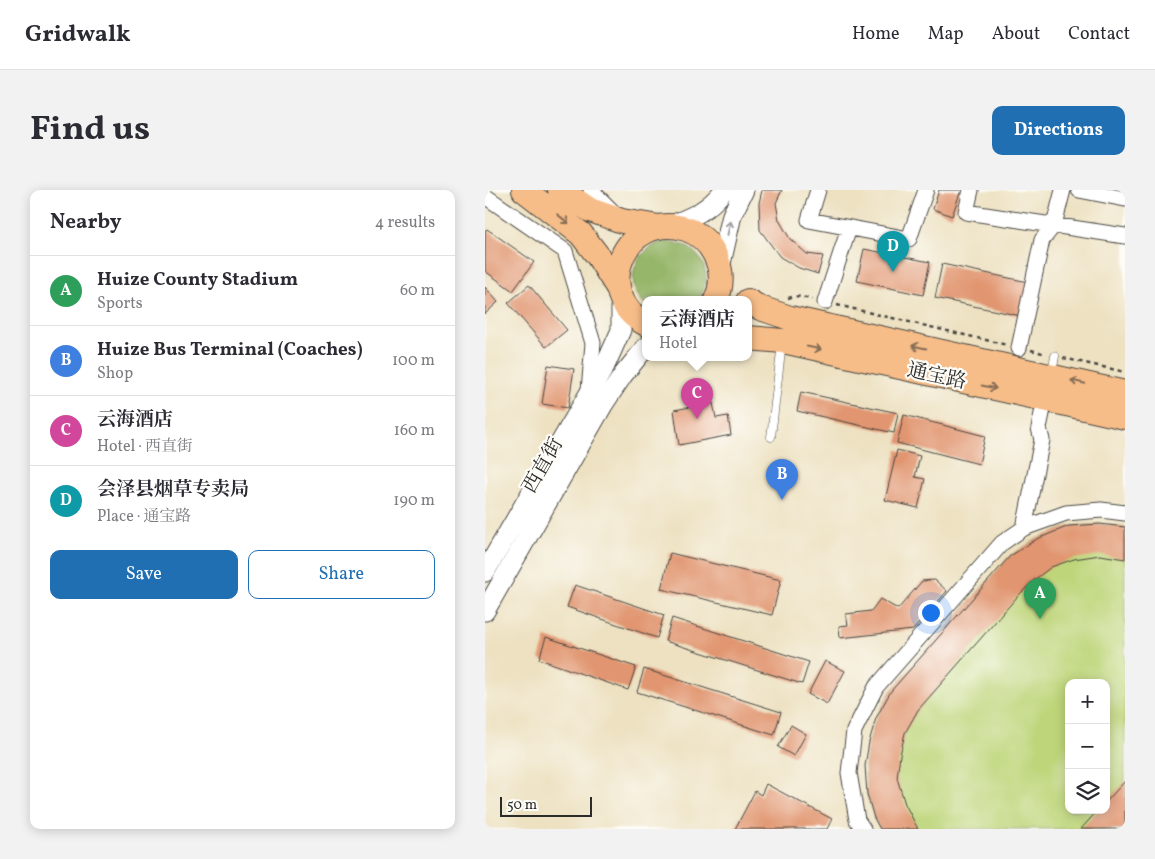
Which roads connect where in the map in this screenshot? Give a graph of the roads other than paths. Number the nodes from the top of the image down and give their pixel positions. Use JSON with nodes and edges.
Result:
{"nodes":[{"id":1,"x":524,"y":190,"type":"edge"},
{"id":2,"x":560,"y":190,"type":"edge"},
{"id":3,"x":591,"y":190,"type":"edge"},
{"id":4,"x":724,"y":190,"type":"edge"},
{"id":5,"x":744,"y":190,"type":"edge"},
{"id":6,"x":818,"y":190,"type":"edge"},
{"id":7,"x":925,"y":190,"type":"edge"},
{"id":8,"x":971,"y":190,"type":"edge"},
{"id":9,"x":1063,"y":190,"type":"edge"},
{"id":10,"x":1079,"y":190,"type":"edge"},
{"id":11,"x":485,"y":196,"type":"edge"},
{"id":12,"x":1125,"y":199,"type":"edge"},
{"id":13,"x":622,"y":221,"type":"junction"},
{"id":14,"x":1054,"y":225,"type":"junction"},
{"id":15,"x":664,"y":226,"type":"junction"},
{"id":16,"x":849,"y":228,"type":"junction"},
{"id":17,"x":1125,"y":236,"type":"edge"},
{"id":18,"x":719,"y":282,"type":"edge"},
{"id":19,"x":620,"y":293,"type":"junction"},
{"id":20,"x":741,"y":296,"type":"edge"},
{"id":21,"x":825,"y":302,"type":"road end"},
{"id":22,"x":752,"y":303,"type":"edge"},
{"id":23,"x":642,"y":321,"type":"edge"},
{"id":24,"x":752,"y":338,"type":"edge"},
{"id":25,"x":783,"y":341,"type":"junction"},
{"id":26,"x":1019,"y":348,"type":"road end"},
{"id":27,"x":642,"y":352,"type":"edge"},
{"id":28,"x":1125,"y":393,"type":"edge"},
{"id":29,"x":589,"y":394,"type":"junction"},
{"id":30,"x":1045,"y":399,"type":"junction"},
{"id":31,"x":1125,"y":417,"type":"edge"},
{"id":32,"x":771,"y":437,"type":"dead end"},
{"id":33,"x":1125,"y":513,"type":"edge"},
{"id":34,"x":1024,"y":528,"type":"junction"},
{"id":35,"x":485,"y":572,"type":"edge"},
{"id":36,"x":485,"y":611,"type":"edge"},
{"id":37,"x":863,"y":829,"type":"edge"}],
"edges":[{"from":1,"to":19,"type":"main road","one_way":true},
{"from":2,"to":13,"type":"main road"},
{"from":3,"to":13,"type":"street"},
{"from":4,"to":15,"type":"street"},
{"from":18,"to":5,"type":"street","one_way":true},
{"from":6,"to":16,"type":"street"},
{"from":7,"to":16,"type":"street"},
{"from":8,"to":14,"type":"street"},
{"from":9,"to":14,"type":"street"},
{"from":10,"to":12,"type":"street"},
{"from":11,"to":29,"type":"street"},
{"from":13,"to":15,"type":"main road"},
{"from":14,"to":17,"type":"street"},
{"from":14,"to":26,"type":"street"},
{"from":15,"to":18,"type":"main road"},
{"from":15,"to":19,"type":"main road"},
{"from":16,"to":21,"type":"street"},
{"from":18,"to":20,"type":"main road"},
{"from":19,"to":23,"type":"main road"},
{"from":19,"to":29,"type":"street"},
{"from":28,"to":22,"type":"main road","one_way":true},
{"from":24,"to":25,"type":"main road","name":"通宝路"},
{"from":25,"to":30,"type":"main road","name":"通宝路","one_way":true},
{"from":25,"to":32,"type":"lane"},
{"from":27,"to":36,"type":"street","name":"西直街"},
{"from":29,"to":35,"type":"street"},
{"from":30,"to":31,"type":"main road","name":"通宝路"},
{"from":30,"to":34,"type":"street"},
{"from":33,"to":34,"type":"street"},
{"from":34,"to":37,"type":"street"}]}
